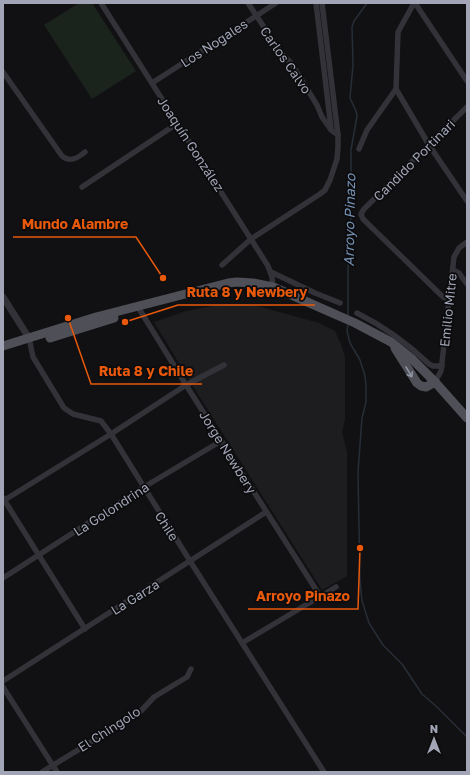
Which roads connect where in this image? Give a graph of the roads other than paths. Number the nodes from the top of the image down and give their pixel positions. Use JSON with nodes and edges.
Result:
{"nodes":[{"id":1,"x":101,"y":3,"type":"edge"},
{"id":2,"x":248,"y":3,"type":"edge"},
{"id":3,"x":276,"y":3,"type":"edge"},
{"id":4,"x":316,"y":3,"type":"edge"},
{"id":5,"x":322,"y":3,"type":"edge"},
{"id":6,"x":415,"y":3,"type":"edge"},
{"id":7,"x":256,"y":16,"type":"junction"},
{"id":8,"x":3,"y":72,"type":"edge"},
{"id":9,"x":467,"y":81,"type":"edge"},
{"id":10,"x":152,"y":83,"type":"junction"},
{"id":11,"x":396,"y":89,"type":"junction"},
{"id":12,"x":467,"y":107,"type":"edge"},
{"id":13,"x":178,"y":123,"type":"junction"},
{"id":14,"x":331,"y":130,"type":"junction"},
{"id":15,"x":338,"y":135,"type":"junction"},
{"id":16,"x":429,"y":144,"type":"junction"},
{"id":17,"x":359,"y":149,"type":"dead end"},
{"id":18,"x":85,"y":152,"type":"dead end"},
{"id":19,"x":82,"y":187,"type":"dead end"},
{"id":20,"x":467,"y":201,"type":"edge"},
{"id":21,"x":251,"y":239,"type":"junction"},
{"id":22,"x":467,"y":242,"type":"edge"},
{"id":23,"x":222,"y":266,"type":"dead end"},
{"id":24,"x":453,"y":270,"type":"junction"},
{"id":25,"x":270,"y":272,"type":"junction"},
{"id":26,"x":467,"y":284,"type":"edge"},
{"id":27,"x":273,"y":287,"type":"junction"},
{"id":28,"x":3,"y":297,"type":"edge"},
{"id":29,"x":450,"y":300,"type":"junction"},
{"id":30,"x":340,"y":302,"type":"dead end"},
{"id":31,"x":138,"y":306,"type":"junction"},
{"id":32,"x":357,"y":313,"type":"dead end"},
{"id":33,"x":29,"y":341,"type":"junction"},
{"id":34,"x":391,"y":342,"type":"junction"},
{"id":35,"x":3,"y":346,"type":"edge"},
{"id":36,"x":3,"y":353,"type":"edge"},
{"id":37,"x":224,"y":365,"type":"dead end"},
{"id":38,"x":442,"y":366,"type":"junction"},
{"id":39,"x":435,"y":382,"type":"junction"},
{"id":40,"x":186,"y":385,"type":"junction"},
{"id":41,"x":467,"y":418,"type":"edge"},
{"id":42,"x":111,"y":434,"type":"junction"},
{"id":43,"x":220,"y":441,"type":"junction"},
{"id":44,"x":144,"y":487,"type":"junction"},
{"id":45,"x":3,"y":499,"type":"edge"},
{"id":46,"x":266,"y":512,"type":"junction"},
{"id":47,"x":39,"y":555,"type":"junction"},
{"id":48,"x":190,"y":561,"type":"junction"},
{"id":49,"x":3,"y":578,"type":"edge"},
{"id":50,"x":336,"y":587,"type":"dead end"},
{"id":51,"x":320,"y":596,"type":"junction"},
{"id":52,"x":85,"y":629,"type":"junction"},
{"id":53,"x":242,"y":644,"type":"junction"},
{"id":54,"x":191,"y":669,"type":"dead end"},
{"id":55,"x":3,"y":681,"type":"edge"},
{"id":56,"x":3,"y":687,"type":"edge"},
{"id":57,"x":52,"y":765,"type":"junction"},
{"id":58,"x":42,"y":772,"type":"edge"},
{"id":59,"x":57,"y":772,"type":"edge"},
{"id":60,"x":324,"y":772,"type":"edge"}],
"edges":[{"from":1,"to":10,"type":"street","name":"Joaquín González"},
{"from":2,"to":7,"type":"street","name":"Carlos Calvo"},
{"from":3,"to":7,"type":"street","name":"Los Nogales"},
{"from":4,"to":14,"type":"street"},
{"from":5,"to":15,"type":"street"},
{"from":6,"to":9,"type":"street"},
{"from":6,"to":11,"type":"street"},
{"from":7,"to":10,"type":"street","name":"Los Nogales"},
{"from":7,"to":14,"type":"street","name":"Carlos Calvo"},
{"from":8,"to":18,"type":"street"},
{"from":10,"to":13,"type":"street","name":"Joaquín González"},
{"from":11,"to":16,"type":"street"},
{"from":11,"to":17,"type":"street"},
{"from":12,"to":16,"type":"street","name":"Candido Portinari"},
{"from":13,"to":19,"type":"street"},
{"from":13,"to":21,"type":"street","name":"Joaquín González"},
{"from":14,"to":15,"type":"street","name":"Carlos Calvo"},
{"from":15,"to":21,"type":"street"},
{"from":16,"to":20,"type":"street"},
{"from":16,"to":29,"type":"street","name":"Candido Portinari"},
{"from":21,"to":23,"type":"street"},
{"from":21,"to":25,"type":"street","name":"Joaquín González"},
{"from":22,"to":24,"type":"street","name":"Emilio Mitre"},
{"from":24,"to":26,"type":"street"},
{"from":24,"to":29,"type":"street","name":"Emilio Mitre"},
{"from":25,"to":27,"type":"street","name":"Joaquín González"},
{"from":25,"to":30,"type":"street"},
{"from":27,"to":31,"type":"main road"},
{"from":27,"to":34,"type":"main road"},
{"from":28,"to":33,"type":"street","name":"Chile"},
{"from":29,"to":38,"type":"street","name":"Emilio Mitre"},
{"from":31,"to":33,"type":"main road"},
{"from":31,"to":40,"type":"street","name":"Jorge Newbery"},
{"from":32,"to":38,"type":"street"},
{"from":33,"to":35,"type":"main road"},
{"from":33,"to":36,"type":"main road"},
{"from":33,"to":42,"type":"street","name":"Chile"},
{"from":34,"to":39,"type":"main road"},
{"from":34,"to":39,"type":"main road","one_way":true},
{"from":37,"to":40,"type":"street"},
{"from":38,"to":39,"type":"street","name":"Emilio Mitre"},
{"from":39,"to":41,"type":"main road"},
{"from":40,"to":42,"type":"street"},
{"from":40,"to":43,"type":"street","name":"Jorge Newbery"},
{"from":42,"to":44,"type":"street","name":"Chile"},
{"from":42,"to":45,"type":"street"},
{"from":43,"to":44,"type":"street","name":"La Golondrina"},
{"from":43,"to":46,"type":"street","name":"Jorge Newbery"},
{"from":44,"to":47,"type":"street","name":"La Golondrina"},
{"from":44,"to":48,"type":"street","name":"Chile"},
{"from":45,"to":47,"type":"street"},
{"from":46,"to":48,"type":"street","name":"La Garza"},
{"from":46,"to":51,"type":"street","name":"Jorge Newbery"},
{"from":47,"to":49,"type":"street","name":"La Golondrina"},
{"from":47,"to":52,"type":"street"},
{"from":48,"to":52,"type":"street","name":"La Garza"},
{"from":48,"to":53,"type":"street","name":"Chile"},
{"from":50,"to":51,"type":"street"},
{"from":51,"to":53,"type":"street"},
{"from":52,"to":55,"type":"street","name":"La Garza"},
{"from":53,"to":60,"type":"street","name":"Chile"},
{"from":54,"to":57,"type":"street","name":"El Chingolo"},
{"from":56,"to":57,"type":"street"},
{"from":57,"to":58,"type":"street","name":"El Chingolo"},
{"from":57,"to":59,"type":"street"}]}
